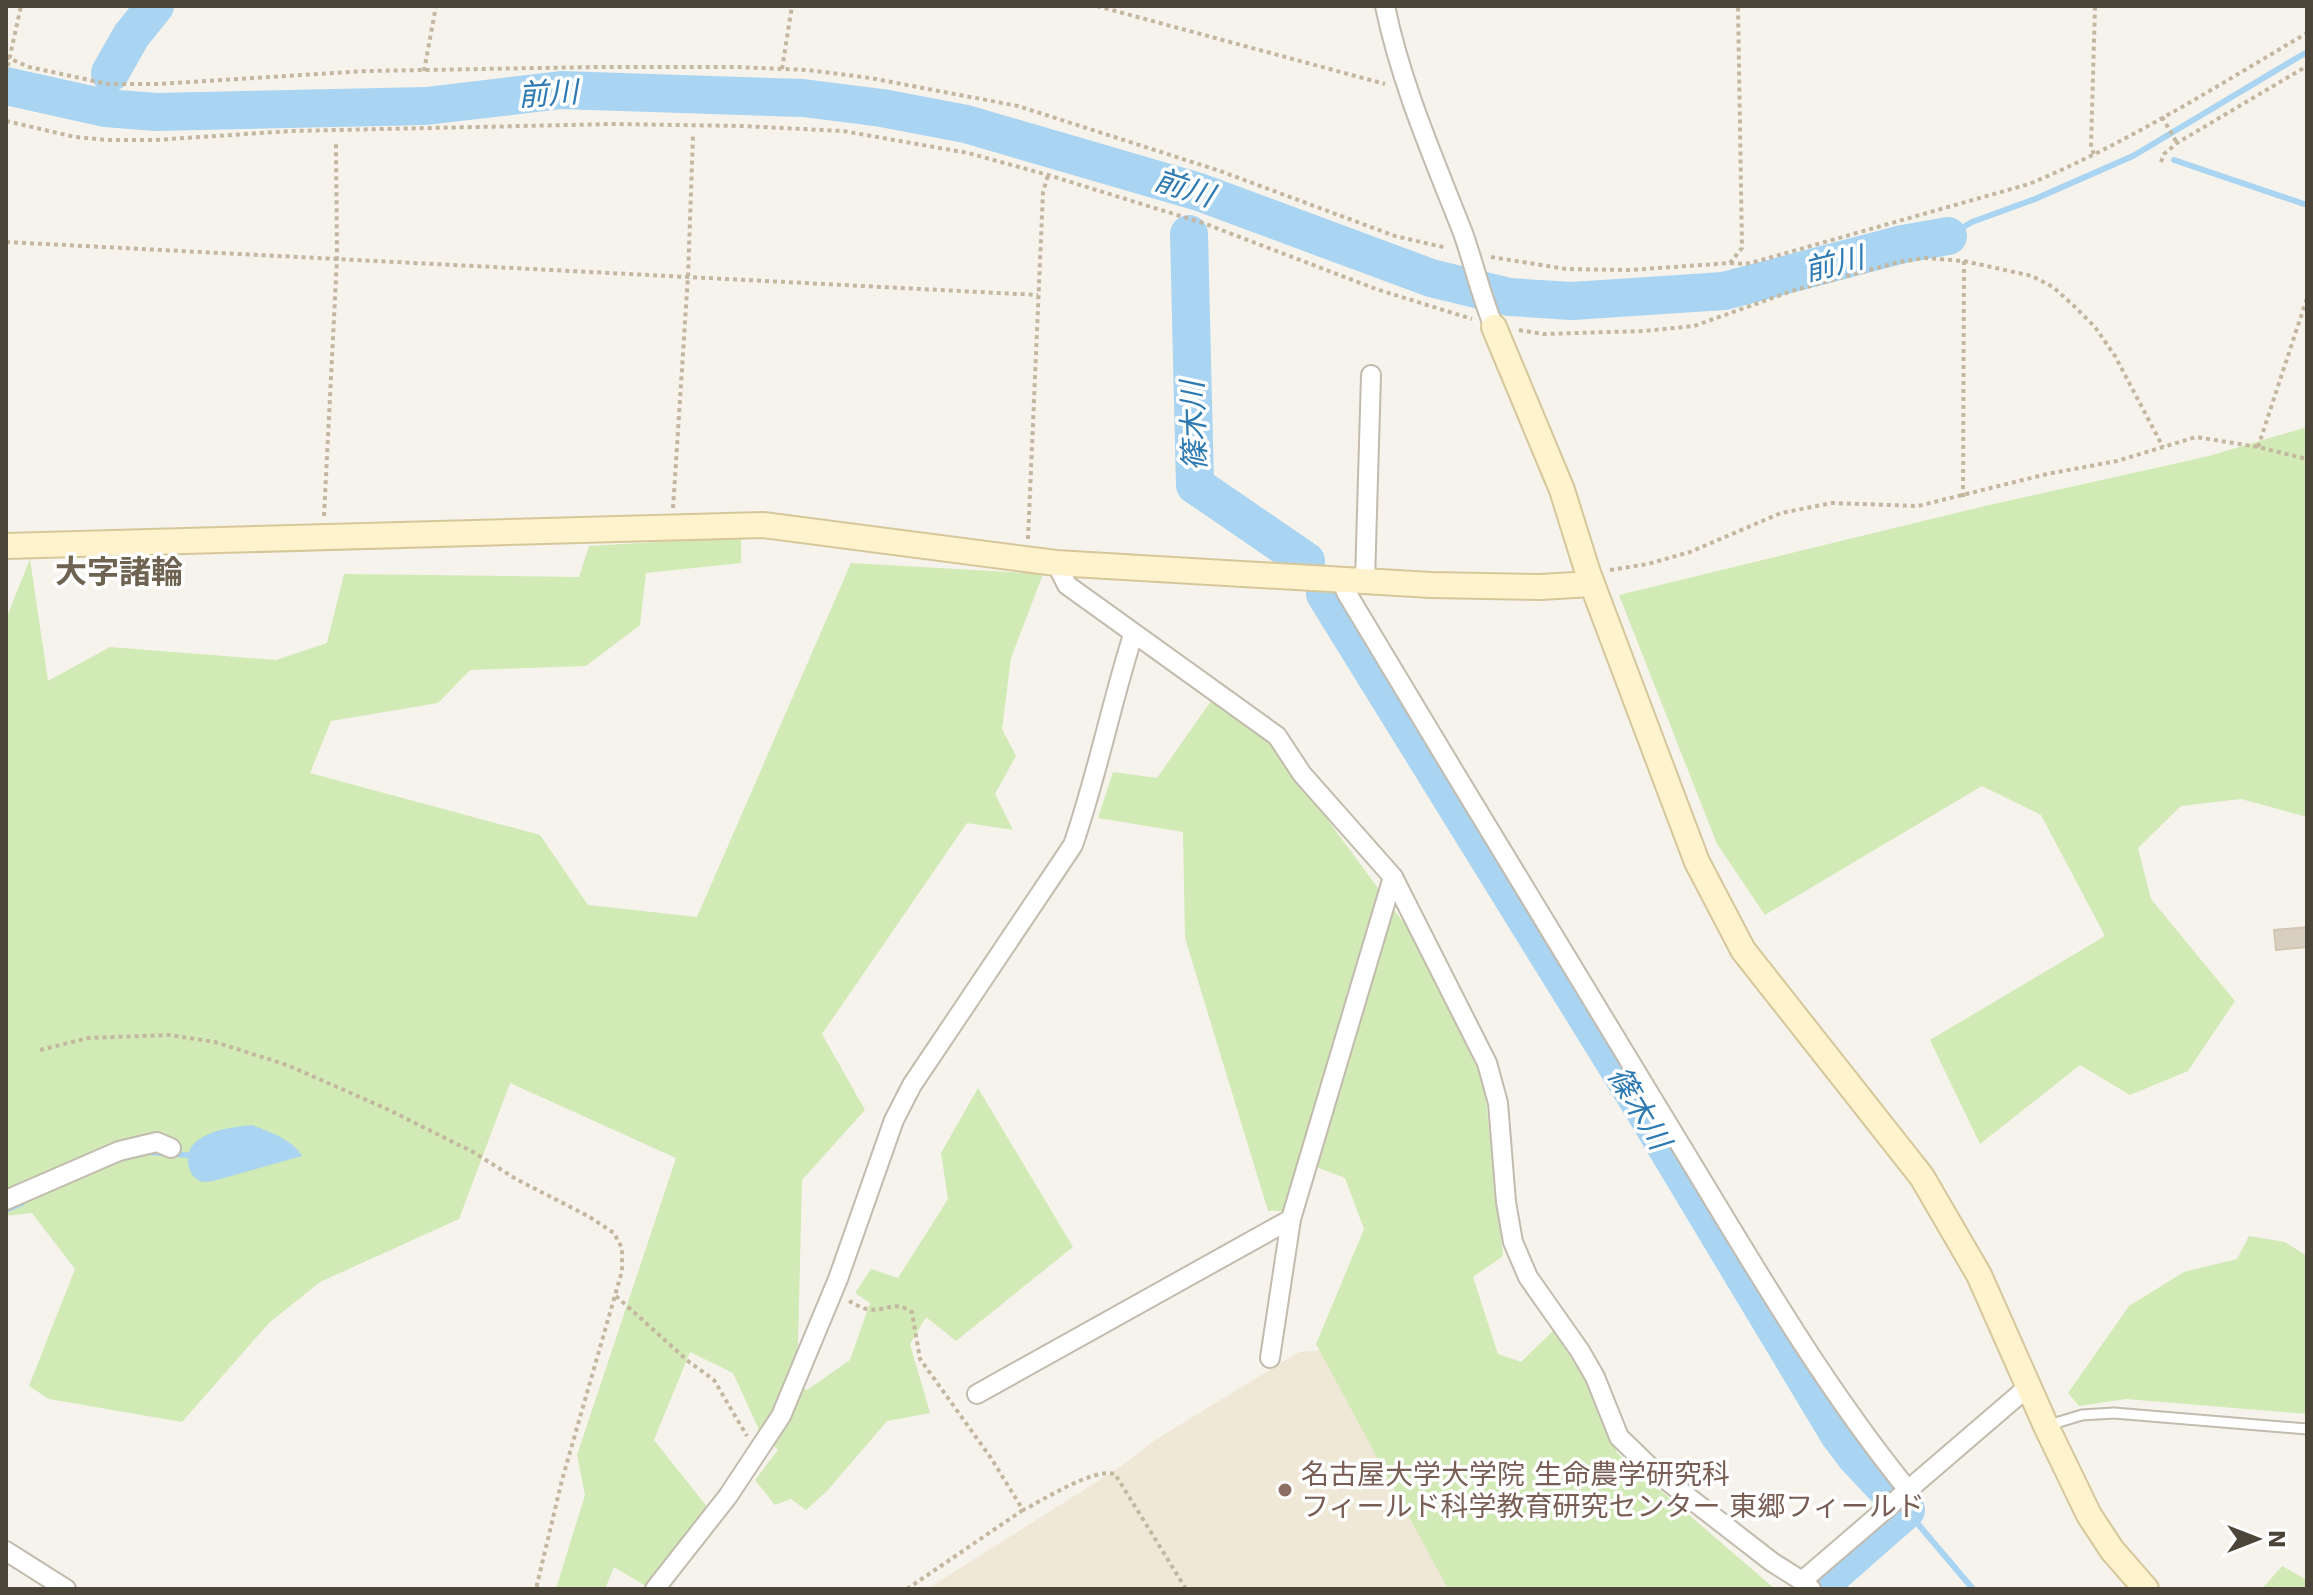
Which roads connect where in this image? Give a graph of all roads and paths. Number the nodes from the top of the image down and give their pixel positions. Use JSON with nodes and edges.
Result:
{"nodes":[{"id":1,"x":21,"y":6,"type":"edge"},
{"id":2,"x":436,"y":6,"type":"edge"},
{"id":3,"x":792,"y":6,"type":"edge"},
{"id":4,"x":1097,"y":6,"type":"edge"},
{"id":5,"x":1385,"y":6,"type":"edge"},
{"id":6,"x":1738,"y":6,"type":"edge"},
{"id":7,"x":2095,"y":6,"type":"edge"},
{"id":8,"x":2307,"y":33,"type":"edge"},
{"id":9,"x":8,"y":58,"type":"edge"},
{"id":10,"x":2307,"y":66,"type":"edge"},
{"id":11,"x":782,"y":69,"type":"junction"},
{"id":12,"x":7,"y":71,"type":"edge"},
{"id":13,"x":424,"y":71,"type":"junction"},
{"id":14,"x":1407,"y":88,"type":"junction"},
{"id":15,"x":2162,"y":117,"type":"junction"},
{"id":16,"x":6,"y":121,"type":"edge"},
{"id":17,"x":693,"y":136,"type":"dead end"},
{"id":18,"x":336,"y":143,"type":"dead end"},
{"id":19,"x":2177,"y":143,"type":"junction"},
{"id":20,"x":2094,"y":154,"type":"junction"},
{"id":21,"x":2161,"y":162,"type":"dead end"},
{"id":22,"x":1048,"y":175,"type":"junction"},
{"id":23,"x":6,"y":242,"type":"edge"},
{"id":24,"x":1469,"y":250,"type":"junction"},
{"id":25,"x":337,"y":258,"type":"junction"},
{"id":26,"x":1964,"y":261,"type":"junction"},
{"id":27,"x":1730,"y":263,"type":"junction"},
{"id":28,"x":688,"y":276,"type":"junction"},
{"id":29,"x":1038,"y":295,"type":"junction"},
{"id":30,"x":2307,"y":298,"type":"edge"},
{"id":31,"x":1494,"y":327,"type":"junction"},
{"id":32,"x":1371,"y":375,"type":"dead end"},
{"id":33,"x":2163,"y":447,"type":"junction"},
{"id":34,"x":2258,"y":447,"type":"junction"},
{"id":35,"x":2307,"y":459,"type":"edge"},
{"id":36,"x":1963,"y":497,"type":"junction"},
{"id":37,"x":672,"y":526,"type":"junction"},
{"id":38,"x":323,"y":537,"type":"junction"},
{"id":39,"x":6,"y":546,"type":"edge"},
{"id":40,"x":1027,"y":558,"type":"junction"},
{"id":41,"x":1056,"y":563,"type":"junction"},
{"id":42,"x":1590,"y":579,"type":"junction"},
{"id":43,"x":1353,"y":580,"type":"junction"},
{"id":44,"x":1133,"y":635,"type":"junction"},
{"id":45,"x":1393,"y":877,"type":"junction"},
{"id":46,"x":40,"y":1050,"type":"dead end"},
{"id":47,"x":171,"y":1148,"type":"dead end"},
{"id":48,"x":6,"y":1200,"type":"edge"},
{"id":49,"x":1291,"y":1219,"type":"junction"},
{"id":50,"x":832,"y":1294,"type":"junction"},
{"id":51,"x":616,"y":1296,"type":"junction"},
{"id":52,"x":1270,"y":1358,"type":"dead end"},
{"id":53,"x":2029,"y":1386,"type":"junction"},
{"id":54,"x":977,"y":1394,"type":"dead end"},
{"id":55,"x":2046,"y":1426,"type":"junction"},
{"id":56,"x":2307,"y":1429,"type":"edge"},
{"id":57,"x":763,"y":1443,"type":"junction"},
{"id":58,"x":1908,"y":1490,"type":"junction"},
{"id":59,"x":1023,"y":1510,"type":"junction"},
{"id":60,"x":6,"y":1551,"type":"edge"},
{"id":61,"x":1807,"y":1585,"type":"edge"},
{"id":62,"x":66,"y":1589,"type":"edge"},
{"id":63,"x":536,"y":1589,"type":"edge"},
{"id":64,"x":655,"y":1589,"type":"edge"},
{"id":65,"x":907,"y":1589,"type":"edge"},
{"id":66,"x":1186,"y":1589,"type":"edge"},
{"id":67,"x":2146,"y":1589,"type":"edge"}],
"edges":[{"from":1,"to":9,"type":"path"},
{"from":2,"to":13,"type":"path"},
{"from":3,"to":11,"type":"path"},
{"from":4,"to":14,"type":"path"},
{"from":5,"to":14,"type":"street"},
{"from":6,"to":27,"type":"path"},
{"from":7,"to":20,"type":"path"},
{"from":8,"to":15,"type":"path"},
{"from":9,"to":12,"type":"path"},
{"from":9,"to":13,"type":"path"},
{"from":10,"to":19,"type":"path"},
{"from":11,"to":13,"type":"path"},
{"from":11,"to":24,"type":"path"},
{"from":14,"to":24,"type":"street"},
{"from":15,"to":19,"type":"path"},
{"from":15,"to":20,"type":"path"},
{"from":16,"to":22,"type":"path"},
{"from":17,"to":28,"type":"path"},
{"from":18,"to":25,"type":"path"},
{"from":19,"to":21,"type":"path"},
{"from":20,"to":27,"type":"path"},
{"from":22,"to":29,"type":"path"},
{"from":22,"to":31,"type":"path"},
{"from":23,"to":25,"type":"path"},
{"from":24,"to":27,"type":"path"},
{"from":24,"to":31,"type":"street"},
{"from":25,"to":28,"type":"path"},
{"from":25,"to":38,"type":"path"},
{"from":26,"to":31,"type":"path"},
{"from":26,"to":33,"type":"path"},
{"from":26,"to":36,"type":"path"},
{"from":28,"to":29,"type":"path"},
{"from":28,"to":37,"type":"path"},
{"from":29,"to":40,"type":"path"},
{"from":30,"to":34,"type":"path"},
{"from":31,"to":42,"type":"street"},
{"from":32,"to":43,"type":"street"},
{"from":33,"to":34,"type":"path"},
{"from":33,"to":36,"type":"path"},
{"from":34,"to":35,"type":"path"},
{"from":36,"to":42,"type":"path"},
{"from":37,"to":38,"type":"street"},
{"from":37,"to":40,"type":"street"},
{"from":38,"to":39,"type":"street"},
{"from":40,"to":41,"type":"street"},
{"from":41,"to":43,"type":"street"},
{"from":41,"to":44,"type":"street"},
{"from":42,"to":43,"type":"street"},
{"from":42,"to":53,"type":"street"},
{"from":43,"to":58,"type":"street"},
{"from":44,"to":45,"type":"street"},
{"from":44,"to":50,"type":"street"},
{"from":45,"to":49,"type":"street"},
{"from":45,"to":61,"type":"street"},
{"from":46,"to":51,"type":"path"},
{"from":47,"to":48,"type":"street"},
{"from":49,"to":52,"type":"street"},
{"from":49,"to":54,"type":"street"},
{"from":50,"to":57,"type":"street"},
{"from":50,"to":59,"type":"path"},
{"from":51,"to":57,"type":"path"},
{"from":51,"to":63,"type":"path"},
{"from":53,"to":55,"type":"street"},
{"from":53,"to":58,"type":"street"},
{"from":55,"to":56,"type":"lane"},
{"from":55,"to":67,"type":"street"},
{"from":57,"to":64,"type":"street"},
{"from":58,"to":61,"type":"street"},
{"from":59,"to":65,"type":"path"},
{"from":59,"to":66,"type":"path"},
{"from":60,"to":62,"type":"street"}]}
